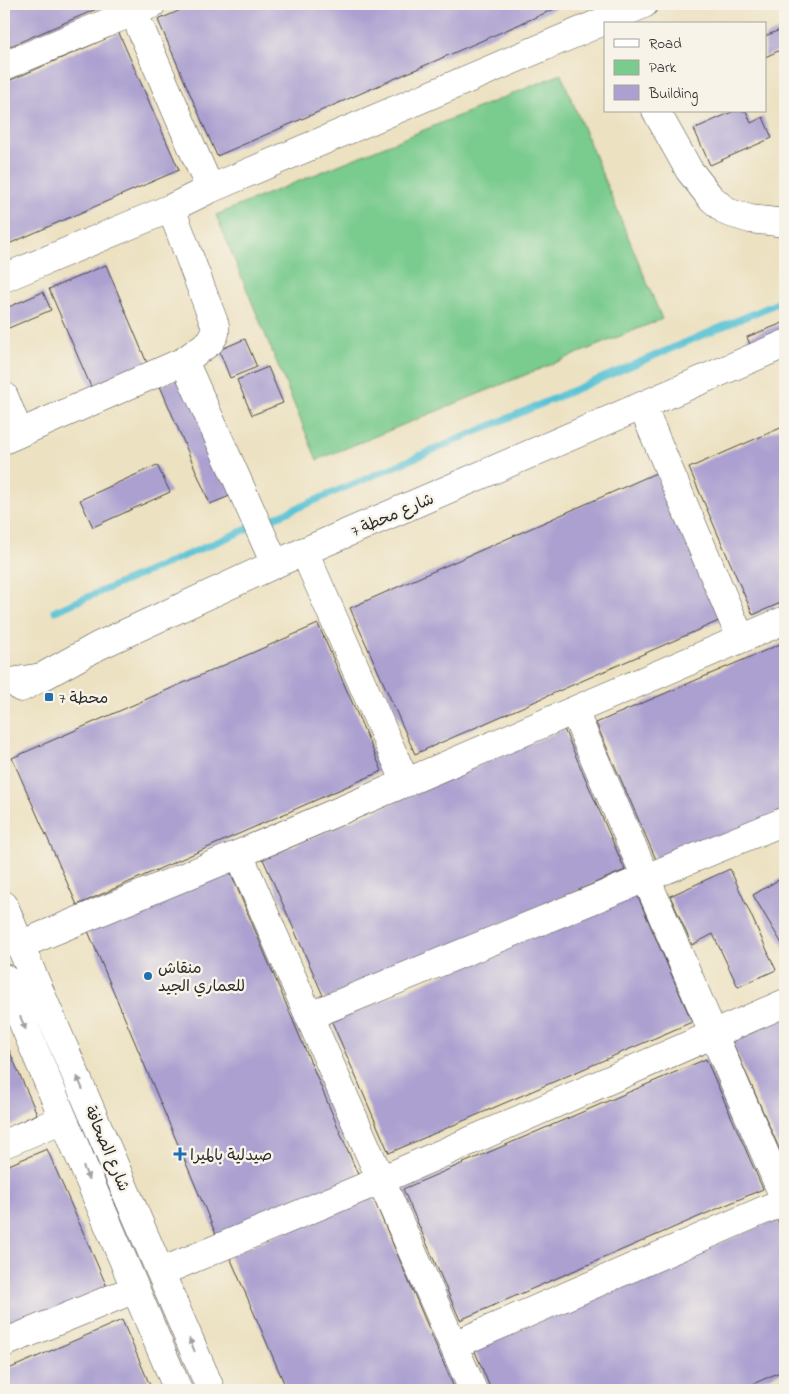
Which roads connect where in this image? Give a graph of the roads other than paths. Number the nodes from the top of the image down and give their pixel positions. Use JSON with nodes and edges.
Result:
{"nodes":[{"id":1,"x":644,"y":4,"type":"edge"},
{"id":2,"x":139,"y":6,"type":"edge"},
{"id":3,"x":594,"y":21,"type":"edge"},
{"id":4,"x":4,"y":66,"type":"edge"},
{"id":5,"x":657,"y":112,"type":"edge"},
{"id":6,"x":210,"y":189,"type":"junction"},
{"id":7,"x":172,"y":208,"type":"junction"},
{"id":8,"x":785,"y":223,"type":"edge"},
{"id":9,"x":4,"y":278,"type":"edge"},
{"id":10,"x":785,"y":344,"type":"edge"},
{"id":11,"x":184,"y":361,"type":"junction"},
{"id":12,"x":4,"y":396,"type":"edge"},
{"id":13,"x":642,"y":406,"type":"junction"},
{"id":14,"x":11,"y":436,"type":"edge"},
{"id":15,"x":304,"y":552,"type":"junction"},
{"id":16,"x":275,"y":564,"type":"junction"},
{"id":17,"x":785,"y":620,"type":"edge"},
{"id":18,"x":741,"y":639,"type":"junction"},
{"id":19,"x":42,"y":677,"type":"junction"},
{"id":20,"x":4,"y":683,"type":"edge"},
{"id":21,"x":4,"y":696,"type":"edge"},
{"id":22,"x":574,"y":711,"type":"junction"},
{"id":23,"x":406,"y":783,"type":"junction"},
{"id":24,"x":785,"y":821,"type":"edge"},
{"id":25,"x":240,"y":854,"type":"junction"},
{"id":26,"x":647,"y":878,"type":"junction"},
{"id":27,"x":4,"y":905,"type":"edge"},
{"id":28,"x":20,"y":945,"type":"junction"},
{"id":29,"x":4,"y":978,"type":"edge"},
{"id":30,"x":785,"y":1003,"type":"edge"},
{"id":31,"x":308,"y":1016,"type":"junction"},
{"id":32,"x":714,"y":1034,"type":"junction"},
{"id":33,"x":64,"y":1119,"type":"junction"},
{"id":34,"x":4,"y":1144,"type":"edge"},
{"id":35,"x":381,"y":1180,"type":"junction"},
{"id":36,"x":785,"y":1200,"type":"edge"},
{"id":37,"x":161,"y":1272,"type":"junction"},
{"id":38,"x":135,"y":1289,"type":"junction"},
{"id":39,"x":4,"y":1343,"type":"edge"},
{"id":40,"x":454,"y":1345,"type":"junction"},
{"id":41,"x":178,"y":1390,"type":"edge"},
{"id":42,"x":211,"y":1390,"type":"edge"},
{"id":43,"x":473,"y":1390,"type":"edge"}],
"edges":[{"from":1,"to":3,"type":"street"},
{"from":2,"to":4,"type":"street"},
{"from":2,"to":6,"type":"street"},
{"from":3,"to":6,"type":"street"},
{"from":5,"to":8,"type":"street"},
{"from":6,"to":7,"type":"street"},
{"from":7,"to":9,"type":"street"},
{"from":7,"to":11,"type":"street"},
{"from":10,"to":13,"type":"street","name":"شارع محطة 7"},
{"from":11,"to":14,"type":"street"},
{"from":11,"to":16,"type":"street"},
{"from":12,"to":14,"type":"street"},
{"from":13,"to":15,"type":"street","name":"شارع محطة 7"},
{"from":13,"to":18,"type":"street"},
{"from":15,"to":16,"type":"street","name":"شارع محطة 7"},
{"from":15,"to":23,"type":"street"},
{"from":16,"to":19,"type":"street","name":"شارع محطة 7"},
{"from":17,"to":18,"type":"street"},
{"from":18,"to":22,"type":"street"},
{"from":19,"to":20,"type":"street"},
{"from":19,"to":21,"type":"street","name":"شارع محطة 7"},
{"from":22,"to":23,"type":"street"},
{"from":22,"to":26,"type":"street"},
{"from":23,"to":25,"type":"street"},
{"from":24,"to":26,"type":"street"},
{"from":25,"to":28,"type":"street"},
{"from":25,"to":31,"type":"street"},
{"from":26,"to":31,"type":"street"},
{"from":26,"to":32,"type":"street"},
{"from":27,"to":28,"type":"street","name":"شارع الصحافة"},
{"from":37,"to":28,"type":"street","name":"شارع الصحافة","one_way":true},
{"from":29,"to":33,"type":"street","name":"شارع الصحافة","one_way":true},
{"from":30,"to":32,"type":"street"},
{"from":31,"to":35,"type":"street"},
{"from":32,"to":35,"type":"street"},
{"from":32,"to":36,"type":"street"},
{"from":33,"to":34,"type":"street"},
{"from":33,"to":38,"type":"street","name":"شارع الصحافة","one_way":true},
{"from":35,"to":37,"type":"street"},
{"from":35,"to":40,"type":"street"},
{"from":36,"to":40,"type":"street"},
{"from":42,"to":37,"type":"street","name":"شارع الصحافة","one_way":true},
{"from":38,"to":39,"type":"street"},
{"from":38,"to":41,"type":"street","name":"شارع الصحافة"},
{"from":40,"to":43,"type":"street"}]}
